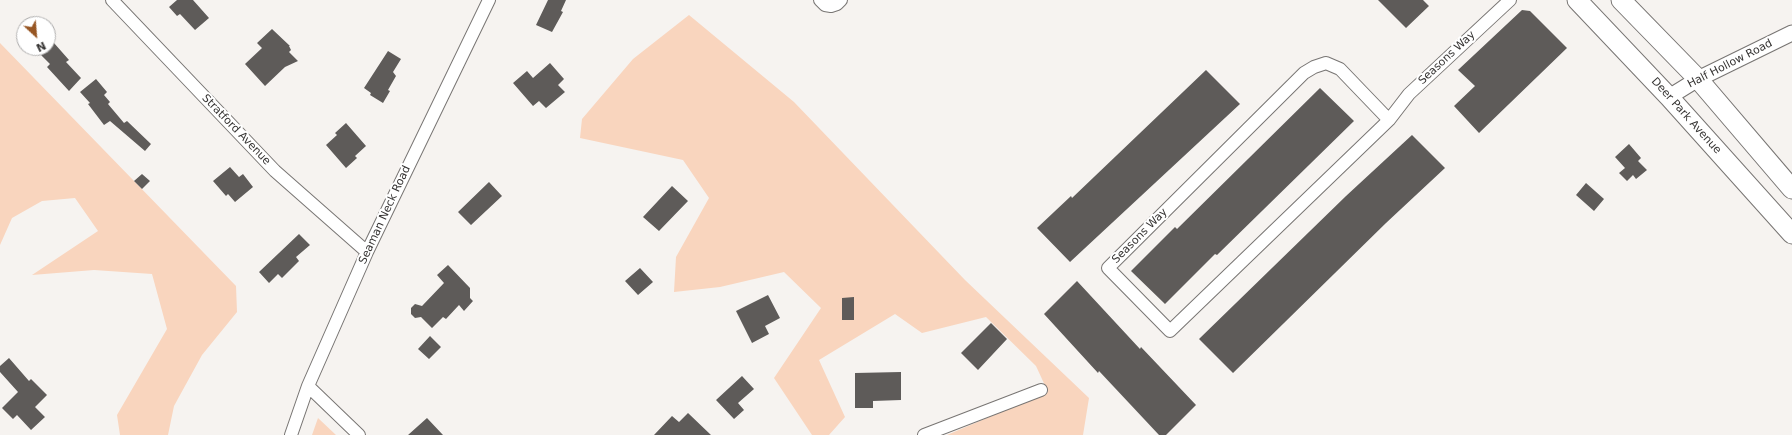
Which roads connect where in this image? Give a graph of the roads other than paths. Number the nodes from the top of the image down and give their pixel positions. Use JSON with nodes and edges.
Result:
{"nodes":[{"id":1,"x":112,"y":0,"type":"edge"},
{"id":2,"x":489,"y":0,"type":"edge"},
{"id":3,"x":820,"y":0,"type":"edge"},
{"id":4,"x":841,"y":0,"type":"edge"},
{"id":5,"x":1510,"y":0,"type":"edge"},
{"id":6,"x":1578,"y":0,"type":"edge"},
{"id":7,"x":1621,"y":0,"type":"edge"},
{"id":8,"x":1792,"y":33,"type":"edge"},
{"id":9,"x":1698,"y":79,"type":"junction"},
{"id":10,"x":1669,"y":97,"type":"junction"},
{"id":11,"x":1389,"y":120,"type":"junction"},
{"id":12,"x":1792,"y":189,"type":"edge"},
{"id":13,"x":1792,"y":234,"type":"edge"},
{"id":14,"x":367,"y":252,"type":"junction"},
{"id":15,"x":308,"y":386,"type":"junction"},
{"id":16,"x":1041,"y":390,"type":"dead end"},
{"id":17,"x":291,"y":435,"type":"edge"},
{"id":18,"x":359,"y":435,"type":"edge"},
{"id":19,"x":924,"y":435,"type":"edge"}],
"edges":[{"from":1,"to":14,"type":"street","name":"Stratford Avenue"},
{"from":2,"to":14,"type":"street","name":"Seaman Neck Road"},
{"from":3,"to":4,"type":"street"},
{"from":5,"to":11,"type":"street","name":"Seasons Way"},
{"from":6,"to":10,"type":"main road","name":"Deer Park Avenue"},
{"from":7,"to":9,"type":"main road"},
{"from":8,"to":9,"type":"street","name":"Half Hollow Road"},
{"from":9,"to":10,"type":"street","name":"Half Hollow Road"},
{"from":9,"to":12,"type":"main road"},
{"from":10,"to":13,"type":"main road","name":"Deer Park Avenue"},
{"from":11,"to":11,"type":"street","name":"Seasons Way"},
{"from":14,"to":15,"type":"street","name":"Seaman Neck Road"},
{"from":15,"to":17,"type":"street","name":"Seaman Neck Road"},
{"from":15,"to":18,"type":"street"},
{"from":16,"to":19,"type":"street"}]}
